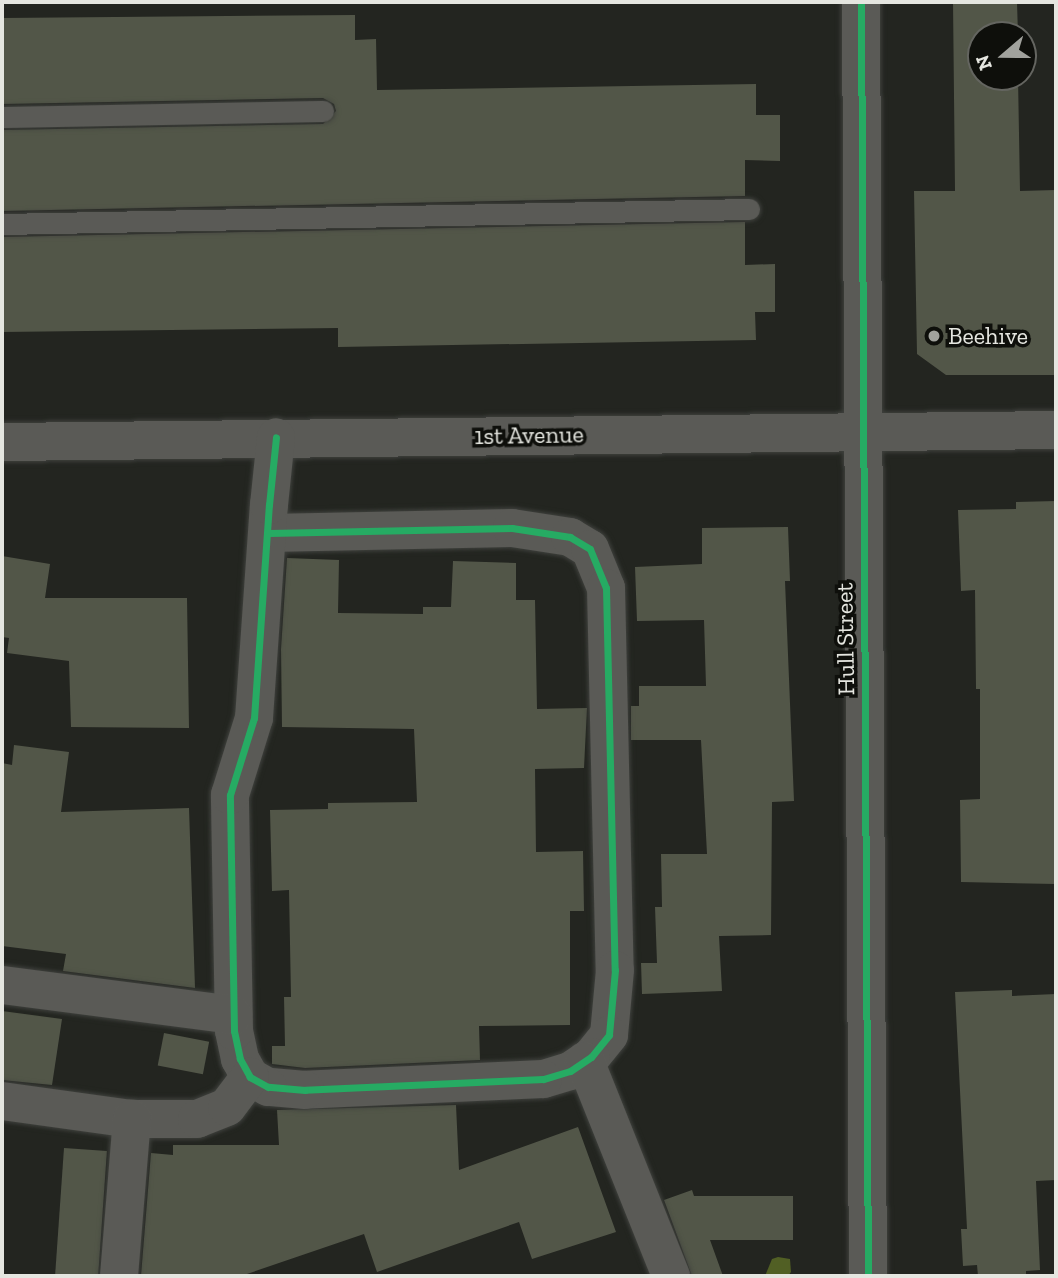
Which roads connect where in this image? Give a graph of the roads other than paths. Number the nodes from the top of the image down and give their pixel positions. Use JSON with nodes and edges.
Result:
{"nodes":[{"id":1,"x":861,"y":2,"type":"edge"},
{"id":2,"x":323,"y":111,"type":"dead end"},
{"id":3,"x":2,"y":117,"type":"edge"},
{"id":4,"x":749,"y":209,"type":"dead end"},
{"id":5,"x":2,"y":224,"type":"edge"},
{"id":6,"x":1056,"y":430,"type":"edge"},
{"id":7,"x":862,"y":431,"type":"junction"},
{"id":8,"x":276,"y":437,"type":"junction"},
{"id":9,"x":2,"y":442,"type":"edge"},
{"id":10,"x":269,"y":533,"type":"junction"},
{"id":11,"x":2,"y":985,"type":"edge"},
{"id":12,"x":233,"y":1015,"type":"junction"},
{"id":13,"x":585,"y":1061,"type":"junction"},
{"id":14,"x":250,"y":1077,"type":"junction"},
{"id":15,"x":2,"y":1101,"type":"edge"},
{"id":16,"x":132,"y":1119,"type":"junction"},
{"id":17,"x":119,"y":1276,"type":"edge"},
{"id":18,"x":671,"y":1276,"type":"edge"},
{"id":19,"x":869,"y":1276,"type":"edge"}],
"edges":[{"from":1,"to":7,"type":"street","name":"Hull Street"},
{"from":2,"to":3,"type":"lane"},
{"from":4,"to":5,"type":"lane"},
{"from":6,"to":7,"type":"street","name":"1st Avenue"},
{"from":7,"to":8,"type":"street","name":"1st Avenue"},
{"from":7,"to":19,"type":"street","name":"Hull Street"},
{"from":8,"to":9,"type":"street","name":"1st Avenue"},
{"from":8,"to":10,"type":"street"},
{"from":10,"to":12,"type":"street"},
{"from":10,"to":13,"type":"street"},
{"from":11,"to":12,"type":"street"},
{"from":12,"to":14,"type":"street"},
{"from":13,"to":14,"type":"street"},
{"from":13,"to":18,"type":"street"},
{"from":14,"to":16,"type":"street"},
{"from":15,"to":16,"type":"street"},
{"from":16,"to":17,"type":"street"}]}
